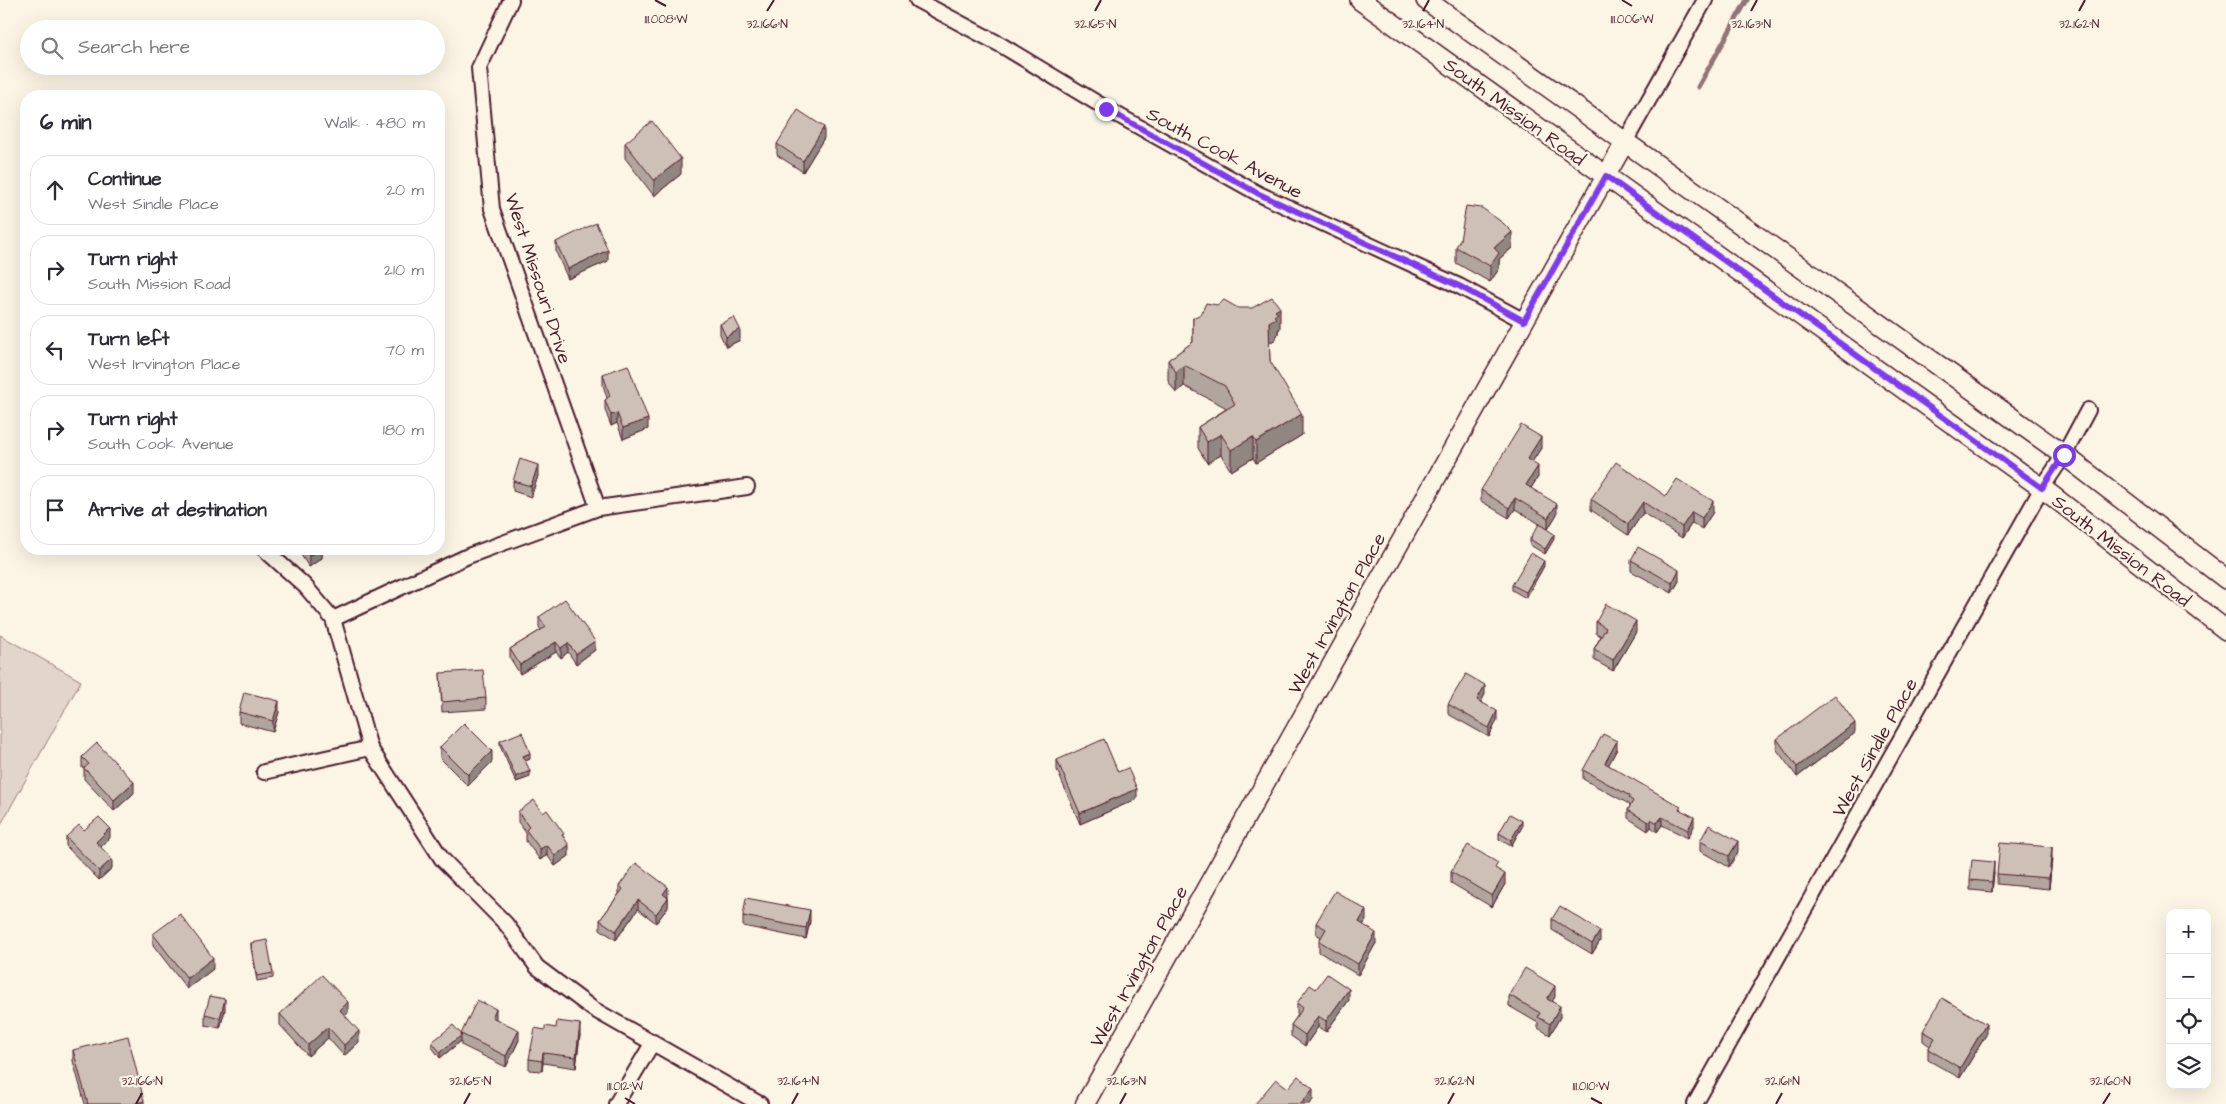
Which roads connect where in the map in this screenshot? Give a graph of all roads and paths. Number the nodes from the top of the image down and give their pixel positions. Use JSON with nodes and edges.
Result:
{"nodes":[{"id":1,"x":511,"y":0,"type":"edge"},
{"id":2,"x":917,"y":0,"type":"edge"},
{"id":3,"x":1360,"y":0,"type":"edge"},
{"id":4,"x":1426,"y":0,"type":"edge"},
{"id":5,"x":1705,"y":0,"type":"edge"},
{"id":6,"x":1624,"y":142,"type":"junction"},
{"id":7,"x":1606,"y":176,"type":"junction"},
{"id":8,"x":1524,"y":321,"type":"junction"},
{"id":9,"x":2088,"y":410,"type":"dead end"},
{"id":10,"x":2064,"y":455,"type":"junction"},
{"id":11,"x":747,"y":487,"type":"dead end"},
{"id":12,"x":2042,"y":488,"type":"junction"},
{"id":13,"x":598,"y":508,"type":"junction"},
{"id":14,"x":271,"y":555,"type":"edge"},
{"id":15,"x":2226,"y":579,"type":"edge"},
{"id":16,"x":333,"y":618,"type":"junction"},
{"id":17,"x":2226,"y":630,"type":"edge"},
{"id":18,"x":370,"y":748,"type":"junction"},
{"id":19,"x":264,"y":772,"type":"dead end"},
{"id":20,"x":653,"y":1042,"type":"junction"},
{"id":21,"x":616,"y":1104,"type":"edge"},
{"id":22,"x":760,"y":1104,"type":"edge"},
{"id":23,"x":1085,"y":1104,"type":"edge"},
{"id":24,"x":1695,"y":1104,"type":"edge"}],
"edges":[{"from":1,"to":13,"type":"street","name":"West Missouri Drive"},
{"from":2,"to":8,"type":"street","name":"South Cook Avenue"},
{"from":3,"to":7,"type":"main road","name":"South Mission Road"},
{"from":4,"to":6,"type":"main road","name":"South Mission Road"},
{"from":5,"to":6,"type":"street"},
{"from":6,"to":7,"type":"street","name":"West Irvington Place"},
{"from":6,"to":10,"type":"main road","name":"South Mission Road"},
{"from":7,"to":8,"type":"street","name":"West Irvington Place"},
{"from":7,"to":12,"type":"main road","name":"South Mission Road"},
{"from":8,"to":23,"type":"street","name":"West Irvington Place"},
{"from":9,"to":10,"type":"street","name":"West Sindle Place"},
{"from":10,"to":12,"type":"street","name":"West Sindle Place"},
{"from":10,"to":15,"type":"main road","name":"South Mission Road"},
{"from":11,"to":13,"type":"street"},
{"from":12,"to":17,"type":"main road","name":"South Mission Road"},
{"from":12,"to":24,"type":"street","name":"West Sindle Place"},
{"from":13,"to":16,"type":"street"},
{"from":14,"to":16,"type":"street"},
{"from":16,"to":18,"type":"street"},
{"from":18,"to":19,"type":"street"},
{"from":18,"to":20,"type":"street"},
{"from":20,"to":21,"type":"street"},
{"from":20,"to":22,"type":"street"}]}
